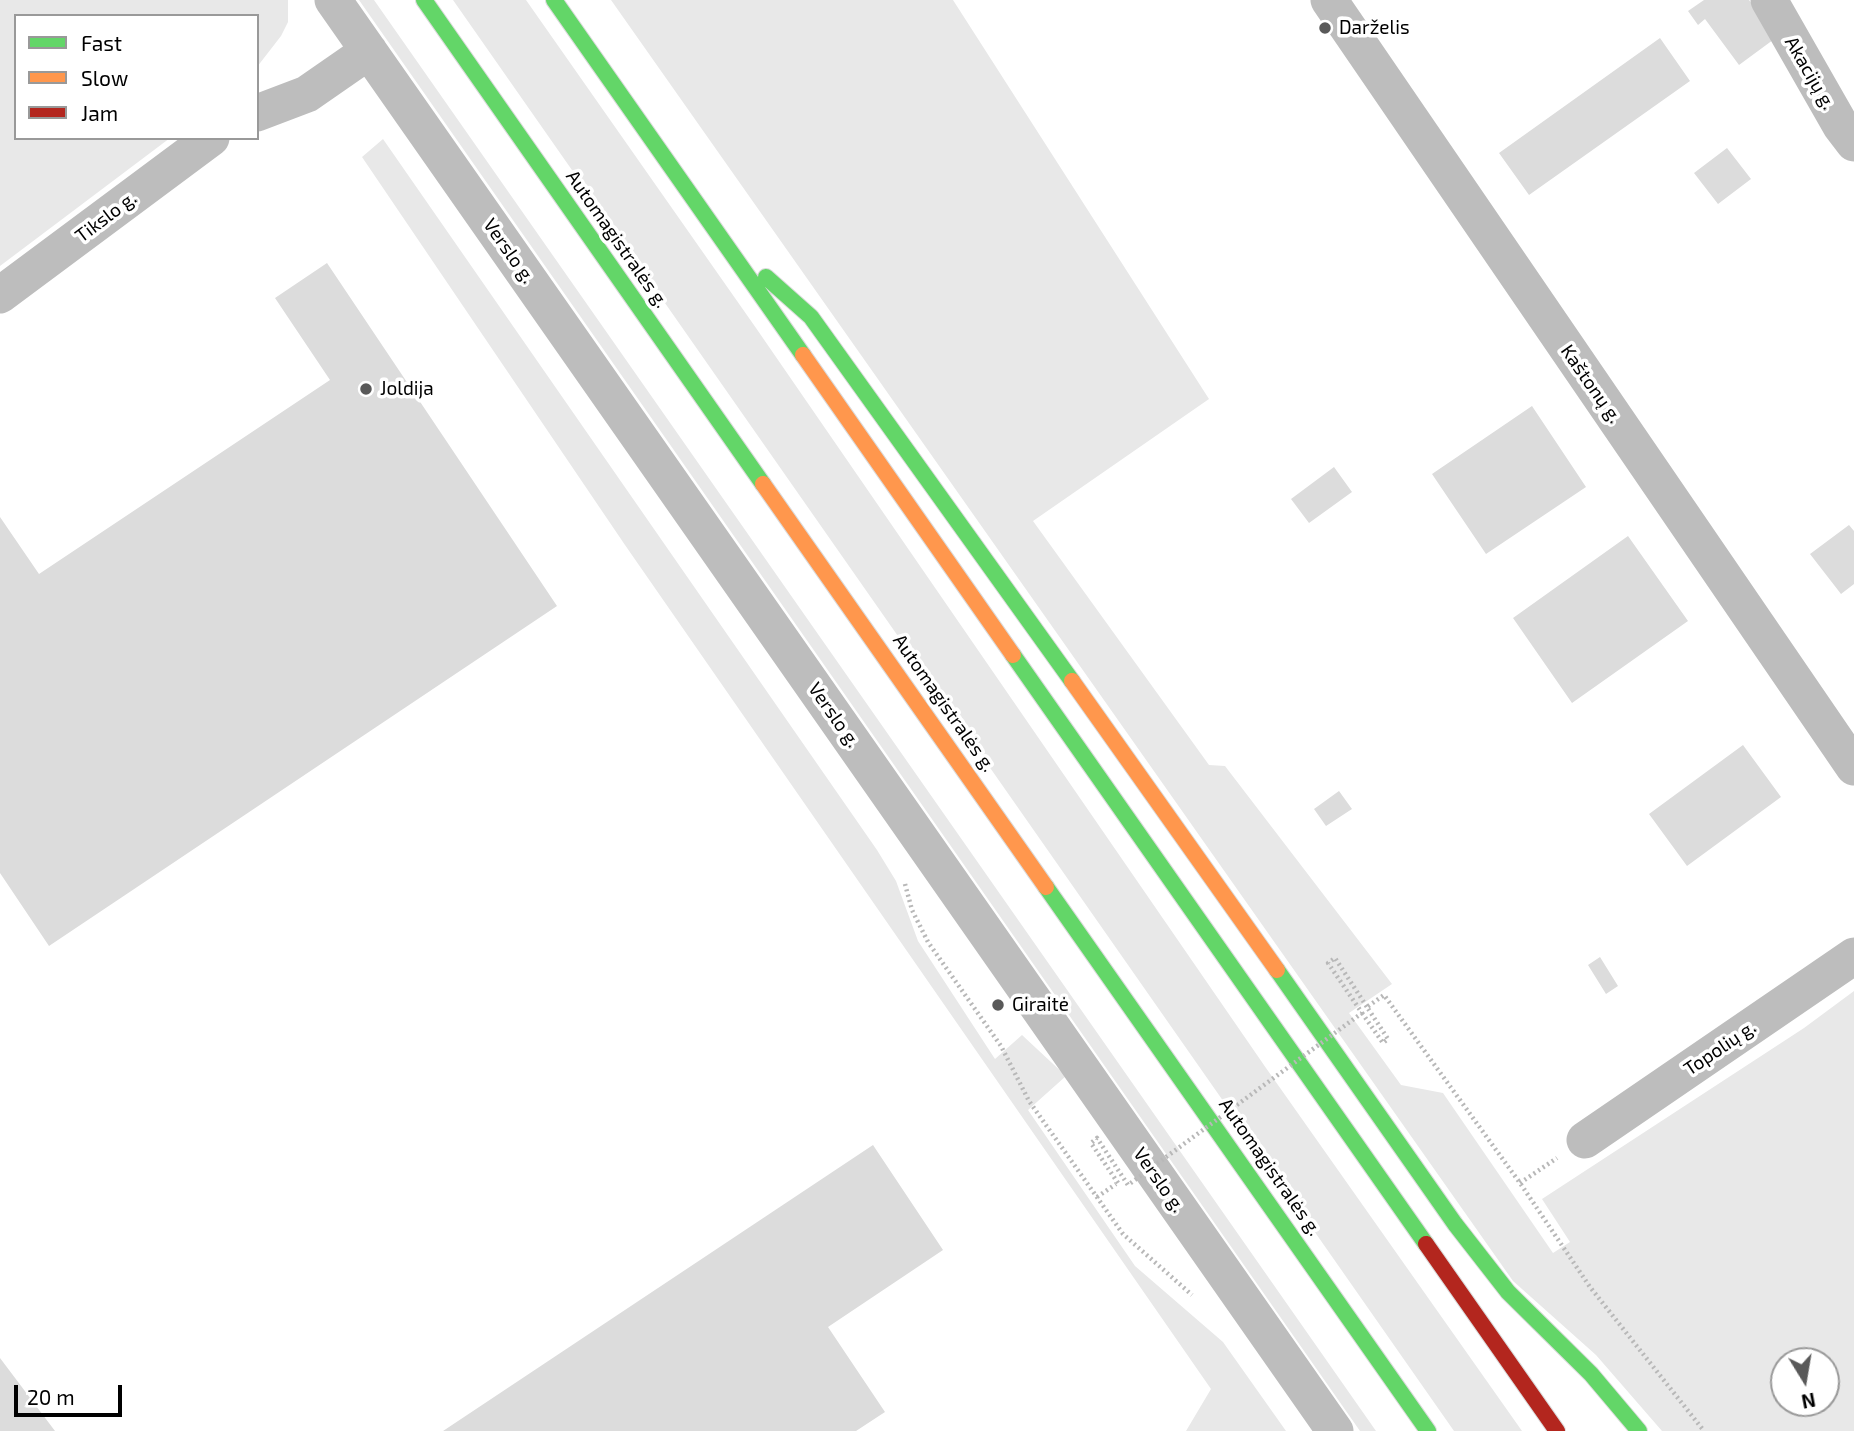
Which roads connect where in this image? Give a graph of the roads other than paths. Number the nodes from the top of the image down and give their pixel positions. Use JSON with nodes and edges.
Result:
{"nodes":[{"id":1,"x":333,"y":0,"type":"edge"},
{"id":2,"x":424,"y":0,"type":"edge"},
{"id":3,"x":554,"y":0,"type":"edge"},
{"id":4,"x":1329,"y":0,"type":"edge"},
{"id":5,"x":1769,"y":0,"type":"edge"},
{"id":6,"x":369,"y":51,"type":"junction"},
{"id":7,"x":259,"y":112,"type":"edge"},
{"id":8,"x":208,"y":140,"type":"edge"},
{"id":9,"x":1854,"y":143,"type":"edge"},
{"id":10,"x":719,"y":236,"type":"junction"},
{"id":11,"x":0,"y":295,"type":"edge"},
{"id":12,"x":1854,"y":767,"type":"edge"},
{"id":13,"x":1854,"y":956,"type":"edge"},
{"id":14,"x":1585,"y":1140,"type":"dead end"},
{"id":15,"x":1335,"y":1431,"type":"edge"},
{"id":16,"x":1428,"y":1431,"type":"edge"},
{"id":17,"x":1557,"y":1431,"type":"edge"},
{"id":18,"x":1639,"y":1431,"type":"edge"}],
"edges":[{"from":1,"to":6,"type":"street","name":"Verslo g."},
{"from":2,"to":16,"type":"highway","name":"Automagistralės g."},
{"from":3,"to":10,"type":"highway"},
{"from":4,"to":12,"type":"street","name":"Kaštonų g."},
{"from":5,"to":9,"type":"street","name":"Akacijų g."},
{"from":6,"to":7,"type":"street"},
{"from":6,"to":15,"type":"street","name":"Verslo g."},
{"from":8,"to":11,"type":"street","name":"Tikslo g."},
{"from":10,"to":17,"type":"highway"},
{"from":10,"to":18,"type":"highway"},
{"from":13,"to":14,"type":"street","name":"Topolių g."}]}
